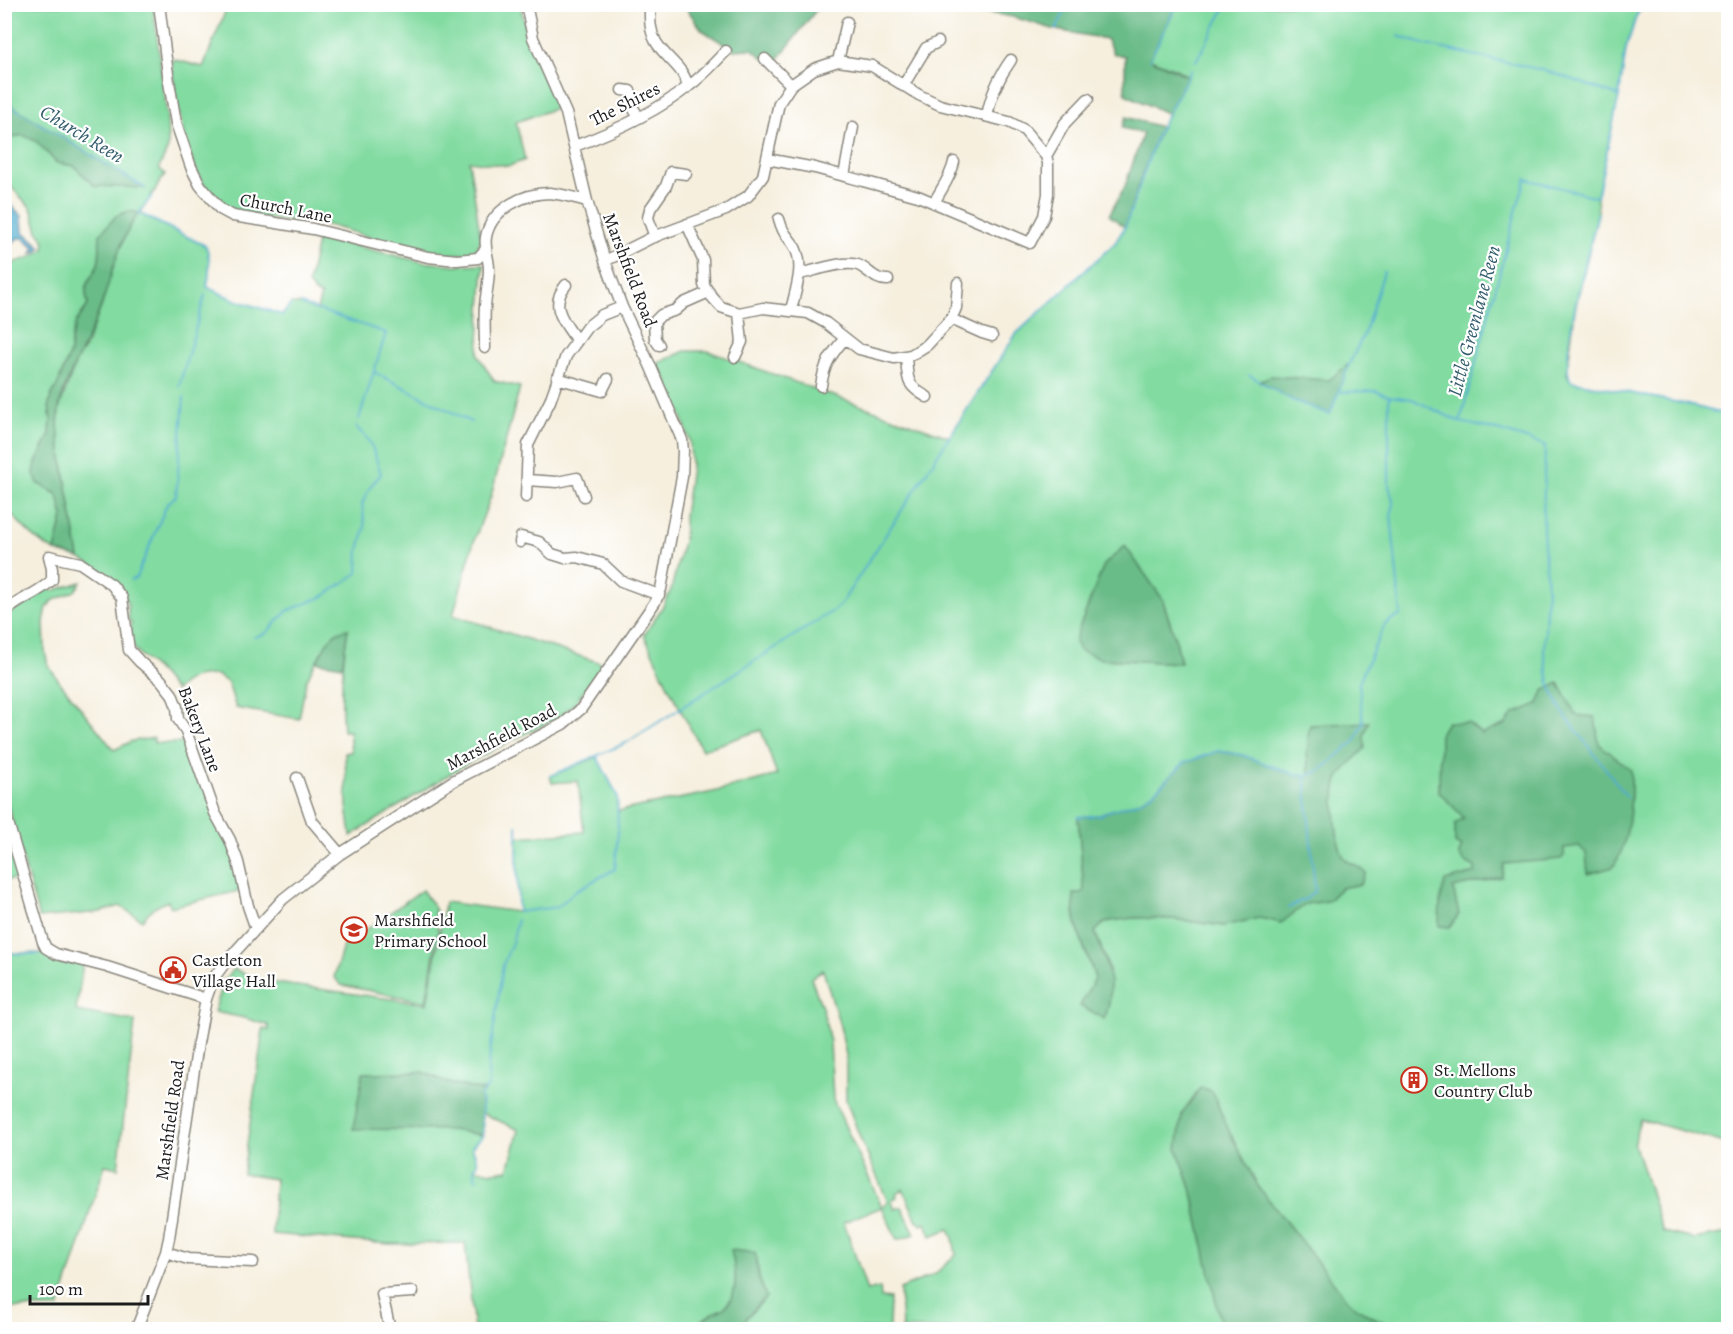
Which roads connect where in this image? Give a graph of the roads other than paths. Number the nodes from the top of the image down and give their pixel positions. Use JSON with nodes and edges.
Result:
{"nodes":[{"id":1,"x":159,"y":4,"type":"edge"},
{"id":2,"x":526,"y":4,"type":"edge"},
{"id":3,"x":650,"y":4,"type":"edge"},
{"id":4,"x":847,"y":22,"type":"dead end"},
{"id":5,"x":938,"y":42,"type":"dead end"},
{"id":6,"x":726,"y":51,"type":"dead end"},
{"id":7,"x":765,"y":59,"type":"dead end"},
{"id":8,"x":1011,"y":60,"type":"dead end"},
{"id":9,"x":838,"y":61,"type":"junction"},
{"id":10,"x":791,"y":86,"type":"junction"},
{"id":11,"x":903,"y":86,"type":"junction"},
{"id":12,"x":688,"y":87,"type":"junction"},
{"id":13,"x":622,"y":90,"type":"dead end"},
{"id":14,"x":1088,"y":99,"type":"dead end"},
{"id":15,"x":987,"y":116,"type":"junction"},
{"id":16,"x":639,"y":118,"type":"junction"},
{"id":17,"x":853,"y":127,"type":"dead end"},
{"id":18,"x":575,"y":146,"type":"junction"},
{"id":19,"x":1046,"y":156,"type":"junction"},
{"id":20,"x":767,"y":159,"type":"junction"},
{"id":21,"x":954,"y":162,"type":"dead end"},
{"id":22,"x":686,"y":174,"type":"dead end"},
{"id":23,"x":844,"y":176,"type":"junction"},
{"id":24,"x":587,"y":201,"type":"junction"},
{"id":25,"x":934,"y":203,"type":"junction"},
{"id":26,"x":779,"y":219,"type":"dead end"},
{"id":27,"x":687,"y":224,"type":"junction"},
{"id":28,"x":655,"y":237,"type":"junction"},
{"id":29,"x":485,"y":250,"type":"junction"},
{"id":30,"x":604,"y":261,"type":"junction"},
{"id":31,"x":800,"y":274,"type":"junction"},
{"id":32,"x":888,"y":280,"type":"dead end"},
{"id":33,"x":958,"y":283,"type":"dead end"},
{"id":34,"x":566,"y":285,"type":"dead end"},
{"id":35,"x":709,"y":292,"type":"junction"},
{"id":36,"x":622,"y":307,"type":"junction"},
{"id":37,"x":791,"y":310,"type":"junction"},
{"id":38,"x":739,"y":313,"type":"junction"},
{"id":39,"x":951,"y":319,"type":"junction"},
{"id":40,"x":992,"y":336,"type":"dead end"},
{"id":41,"x":845,"y":338,"type":"junction"},
{"id":42,"x":577,"y":341,"type":"junction"},
{"id":43,"x":659,"y":345,"type":"dead end"},
{"id":44,"x":485,"y":348,"type":"dead end"},
{"id":45,"x":906,"y":356,"type":"junction"},
{"id":46,"x":735,"y":357,"type":"dead end"},
{"id":47,"x":557,"y":378,"type":"junction"},
{"id":48,"x":608,"y":378,"type":"dead end"},
{"id":49,"x":821,"y":386,"type":"dead end"},
{"id":50,"x":927,"y":397,"type":"dead end"},
{"id":51,"x":550,"y":401,"type":"junction"},
{"id":52,"x":561,"y":406,"type":"dead end"},
{"id":53,"x":527,"y":480,"type":"junction"},
{"id":54,"x":584,"y":496,"type":"dead end"},
{"id":55,"x":526,"y":497,"type":"dead end"},
{"id":56,"x":520,"y":542,"type":"dead end"},
{"id":57,"x":659,"y":595,"type":"junction"},
{"id":58,"x":4,"y":613,"type":"edge"},
{"id":59,"x":297,"y":778,"type":"dead end"},
{"id":60,"x":4,"y":809,"type":"edge"},
{"id":61,"x":339,"y":854,"type":"junction"},
{"id":62,"x":256,"y":929,"type":"junction"},
{"id":63,"x":206,"y":999,"type":"junction"},
{"id":64,"x":166,"y":1252,"type":"junction"},
{"id":65,"x":253,"y":1262,"type":"dead end"},
{"id":66,"x":413,"y":1292,"type":"dead end"},
{"id":67,"x":136,"y":1329,"type":"edge"},
{"id":68,"x":390,"y":1329,"type":"edge"}],
"edges":[{"from":1,"to":29,"type":"street","name":"Church Lane"},
{"from":2,"to":18,"type":"street","name":"Marshfield Road"},
{"from":3,"to":12,"type":"street","name":"The Shires"},
{"from":4,"to":9,"type":"street"},
{"from":5,"to":11,"type":"street"},
{"from":6,"to":12,"type":"street","name":"The Shires"},
{"from":7,"to":10,"type":"street"},
{"from":8,"to":15,"type":"street"},
{"from":9,"to":10,"type":"street"},
{"from":9,"to":11,"type":"street"},
{"from":10,"to":20,"type":"street"},
{"from":11,"to":15,"type":"street"},
{"from":12,"to":16,"type":"street","name":"The Shires"},
{"from":13,"to":16,"type":"street"},
{"from":14,"to":19,"type":"street"},
{"from":15,"to":19,"type":"street"},
{"from":16,"to":18,"type":"street","name":"The Shires"},
{"from":17,"to":23,"type":"street"},
{"from":18,"to":24,"type":"street","name":"Marshfield Road"},
{"from":19,"to":25,"type":"street"},
{"from":20,"to":23,"type":"street"},
{"from":20,"to":27,"type":"street"},
{"from":21,"to":25,"type":"street"},
{"from":22,"to":28,"type":"street"},
{"from":23,"to":25,"type":"street"},
{"from":24,"to":29,"type":"street"},
{"from":24,"to":30,"type":"street","name":"Marshfield Road"},
{"from":26,"to":31,"type":"street"},
{"from":27,"to":28,"type":"street"},
{"from":27,"to":35,"type":"street"},
{"from":28,"to":30,"type":"street"},
{"from":29,"to":44,"type":"street"},
{"from":30,"to":36,"type":"street","name":"Marshfield Road"},
{"from":31,"to":32,"type":"street"},
{"from":31,"to":37,"type":"street"},
{"from":33,"to":39,"type":"street"},
{"from":34,"to":42,"type":"street"},
{"from":35,"to":38,"type":"street"},
{"from":35,"to":43,"type":"street"},
{"from":36,"to":42,"type":"street"},
{"from":36,"to":57,"type":"street","name":"Marshfield Road"},
{"from":37,"to":38,"type":"street"},
{"from":37,"to":41,"type":"street"},
{"from":38,"to":46,"type":"street"},
{"from":39,"to":40,"type":"street"},
{"from":39,"to":45,"type":"street"},
{"from":41,"to":45,"type":"street"},
{"from":41,"to":49,"type":"street"},
{"from":42,"to":47,"type":"street"},
{"from":45,"to":50,"type":"street"},
{"from":47,"to":48,"type":"street"},
{"from":47,"to":51,"type":"street"},
{"from":51,"to":52,"type":"street"},
{"from":51,"to":53,"type":"street"},
{"from":53,"to":54,"type":"street"},
{"from":53,"to":55,"type":"street"},
{"from":56,"to":57,"type":"street"},
{"from":57,"to":61,"type":"street","name":"Marshfield Road"},
{"from":58,"to":62,"type":"street","name":"Bakery Lane"},
{"from":59,"to":61,"type":"street"},
{"from":60,"to":63,"type":"street"},
{"from":61,"to":62,"type":"street","name":"Marshfield Road"},
{"from":62,"to":63,"type":"street","name":"Marshfield Road"},
{"from":63,"to":64,"type":"street","name":"Marshfield Road"},
{"from":64,"to":65,"type":"street"},
{"from":64,"to":67,"type":"street","name":"Marshfield Road"},
{"from":66,"to":68,"type":"street"}]}
